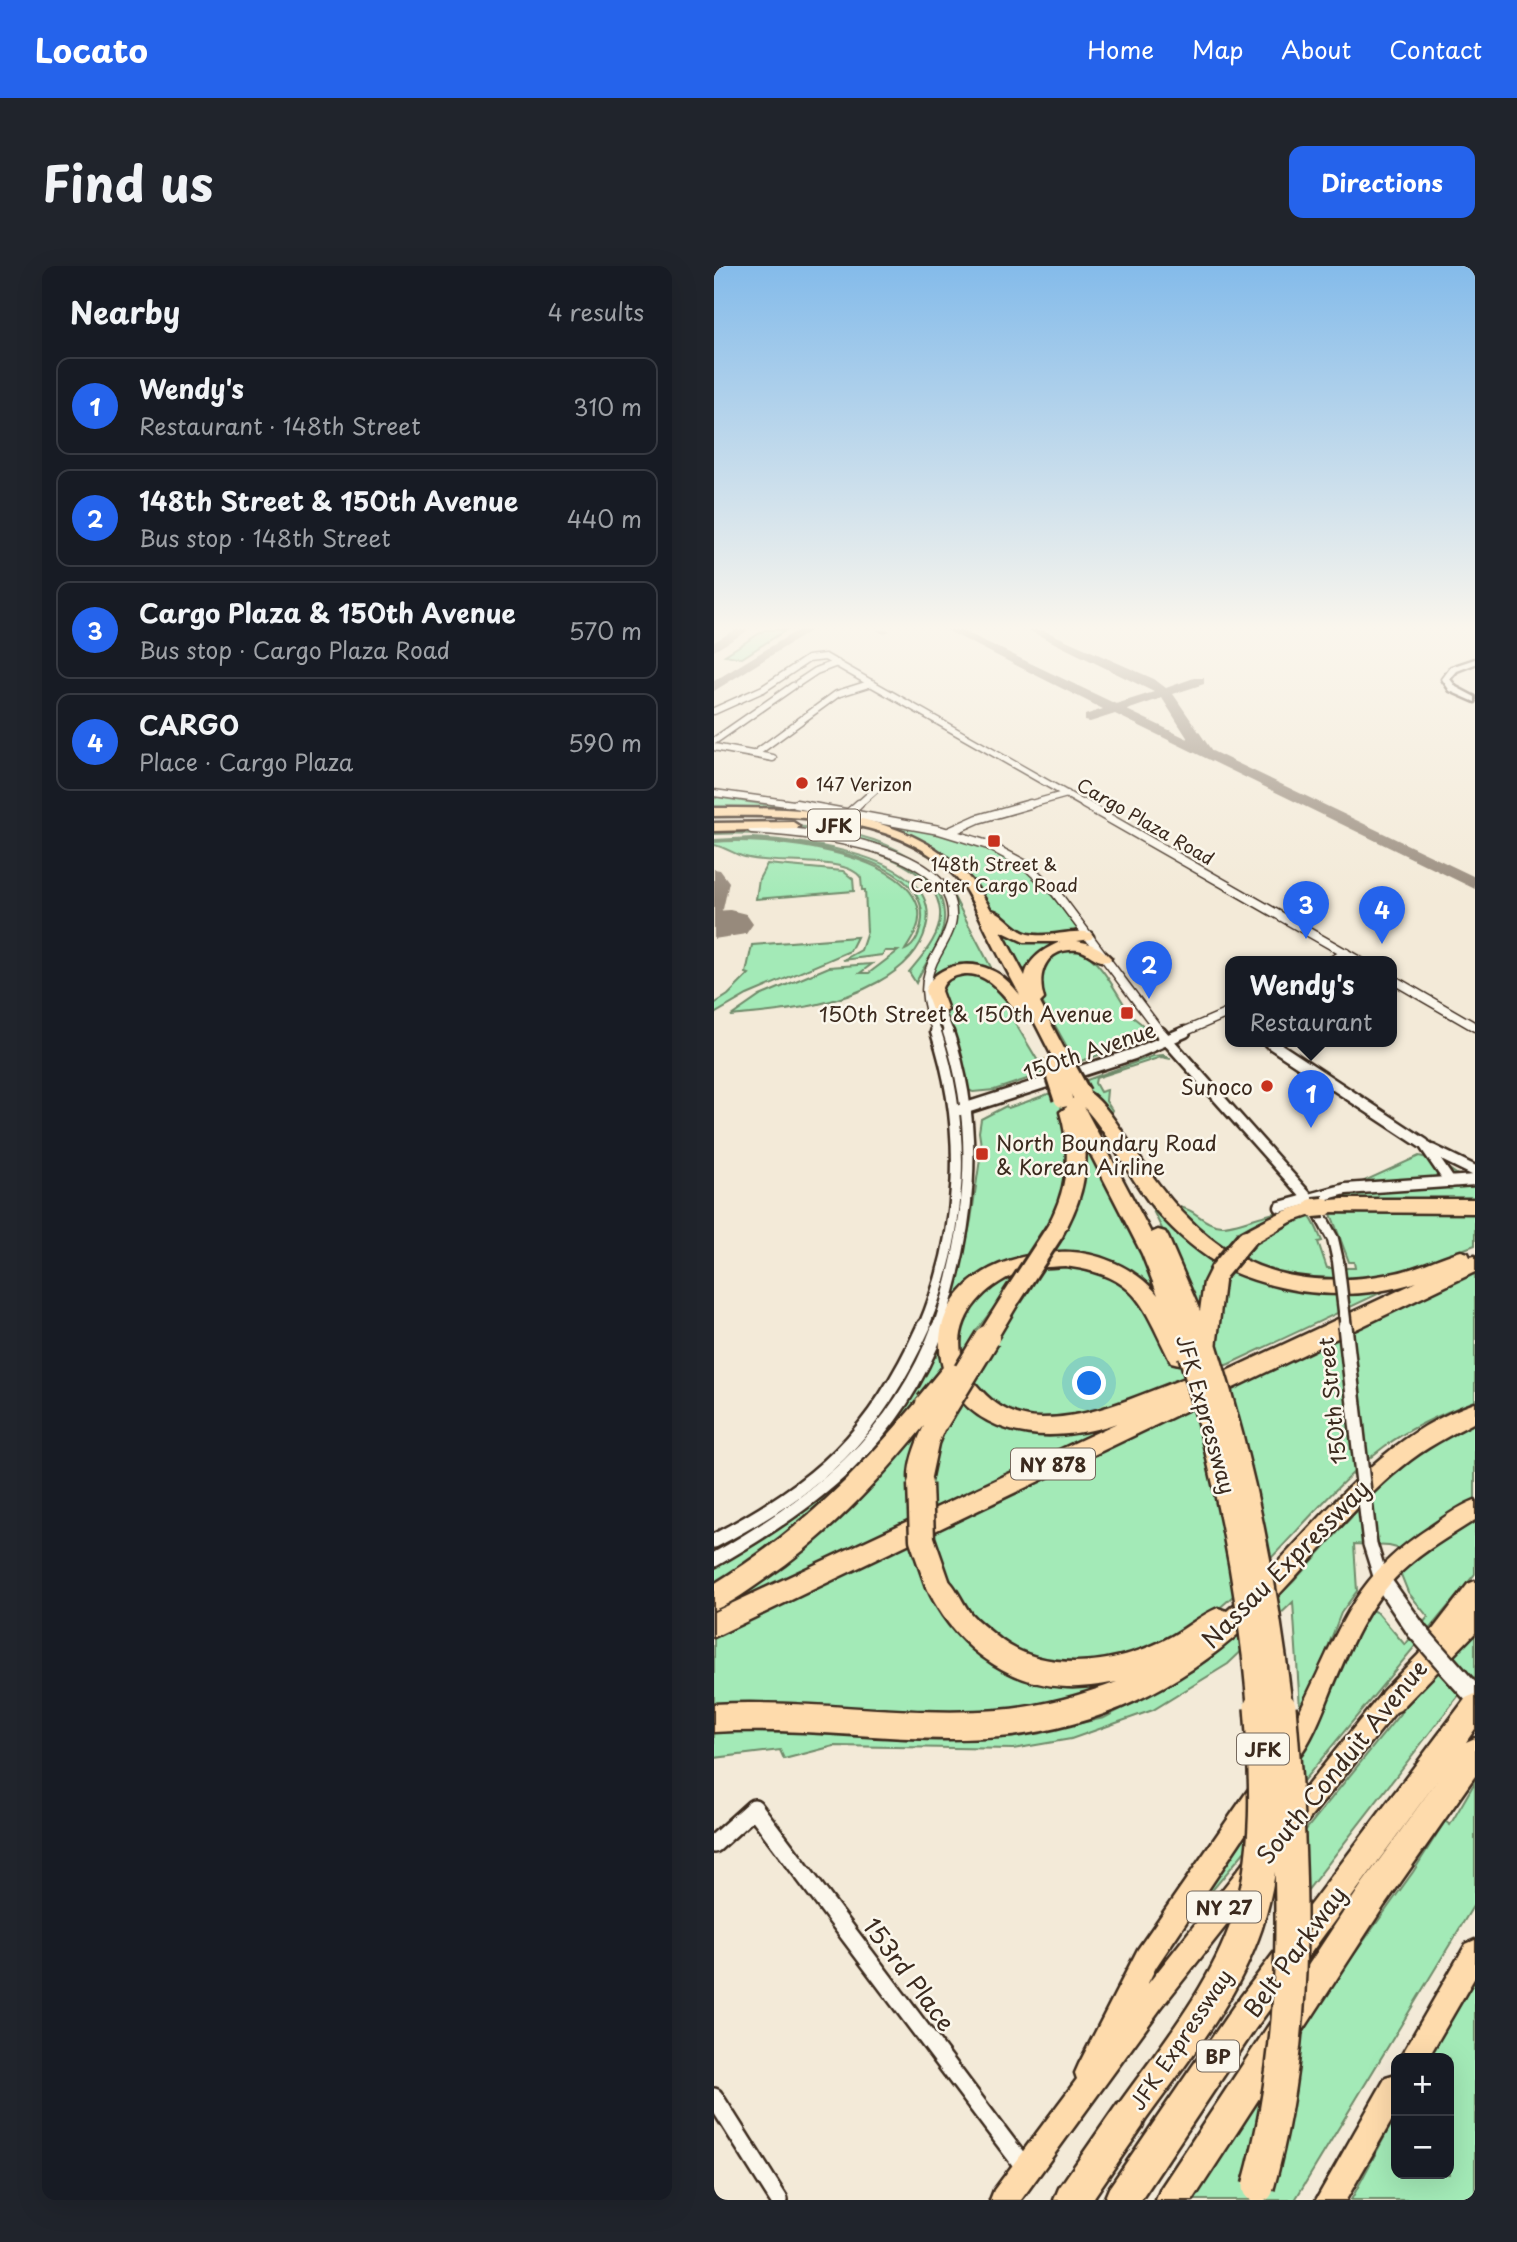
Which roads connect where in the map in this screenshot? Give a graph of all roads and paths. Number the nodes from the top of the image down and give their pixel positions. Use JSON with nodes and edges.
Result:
{"nodes":[{"id":1,"x":744,"y":720,"type":"edge"},
{"id":2,"x":801,"y":720,"type":"edge"},
{"id":3,"x":937,"y":720,"type":"edge"},
{"id":4,"x":714,"y":741,"type":"edge"},
{"id":5,"x":714,"y":747,"type":"edge"},
{"id":6,"x":755,"y":754,"type":"junction"},
{"id":7,"x":773,"y":758,"type":"dead end"},
{"id":8,"x":883,"y":783,"type":"dead end"},
{"id":9,"x":714,"y":793,"type":"edge"},
{"id":10,"x":1067,"y":794,"type":"junction"},
{"id":11,"x":714,"y":812,"type":"edge"},
{"id":12,"x":850,"y":816,"type":"junction"},
{"id":13,"x":988,"y":816,"type":"junction"},
{"id":14,"x":908,"y":823,"type":"junction"},
{"id":15,"x":967,"y":823,"type":"junction"},
{"id":16,"x":714,"y":828,"type":"edge"},
{"id":17,"x":949,"y":832,"type":"junction"},
{"id":18,"x":971,"y":838,"type":"junction"},
{"id":19,"x":944,"y":866,"type":"junction"},
{"id":20,"x":1086,"y":936,"type":"junction"},
{"id":21,"x":1058,"y":948,"type":"junction"},
{"id":22,"x":1346,"y":953,"type":"junction"},
{"id":23,"x":1340,"y":956,"type":"edge"},
{"id":24,"x":1351,"y":956,"type":"edge"},
{"id":25,"x":1104,"y":958,"type":"junction"},
{"id":26,"x":1397,"y":982,"type":"edge"},
{"id":27,"x":940,"y":1010,"type":"joint"},
{"id":28,"x":1024,"y":1010,"type":"junction"},
{"id":29,"x":1225,"y":1017,"type":"edge"},
{"id":30,"x":1045,"y":1027,"type":"junction"},
{"id":31,"x":1475,"y":1027,"type":"edge"},
{"id":32,"x":1168,"y":1041,"type":"junction"},
{"id":33,"x":1277,"y":1047,"type":"edge"},
{"id":34,"x":1055,"y":1060,"type":"junction"},
{"id":35,"x":1071,"y":1096,"type":"junction"},
{"id":36,"x":960,"y":1110,"type":"junction"},
{"id":37,"x":1424,"y":1144,"type":"junction"},
{"id":38,"x":1475,"y":1171,"type":"edge"},
{"id":39,"x":1475,"y":1180,"type":"edge"},
{"id":40,"x":1450,"y":1182,"type":"junction"},
{"id":41,"x":1310,"y":1199,"type":"junction"},
{"id":42,"x":1475,"y":1206,"type":"edge"},
{"id":43,"x":1280,"y":1207,"type":"dead end"},
{"id":44,"x":1475,"y":1254,"type":"edge"},
{"id":45,"x":1475,"y":1263,"type":"edge"},
{"id":46,"x":1393,"y":1302,"type":"junction"},
{"id":47,"x":1192,"y":1353,"type":"junction"},
{"id":48,"x":933,"y":1412,"type":"junction"},
{"id":49,"x":1475,"y":1412,"type":"edge"},
{"id":50,"x":1475,"y":1508,"type":"edge"},
{"id":51,"x":714,"y":1541,"type":"edge"},
{"id":52,"x":1304,"y":1547,"type":"junction"},
{"id":53,"x":714,"y":1560,"type":"edge"},
{"id":54,"x":1381,"y":1579,"type":"junction"},
{"id":55,"x":1475,"y":1591,"type":"edge"},
{"id":56,"x":714,"y":1598,"type":"edge"},
{"id":57,"x":1475,"y":1615,"type":"edge"},
{"id":58,"x":714,"y":1625,"type":"edge"},
{"id":59,"x":1475,"y":1696,"type":"edge"},
{"id":60,"x":1391,"y":1701,"type":"junction"},
{"id":61,"x":1475,"y":1707,"type":"edge"},
{"id":62,"x":714,"y":1718,"type":"edge"},
{"id":63,"x":1475,"y":1752,"type":"edge"},
{"id":64,"x":714,"y":1844,"type":"edge"},
{"id":65,"x":1475,"y":1953,"type":"edge"},
{"id":66,"x":1416,"y":2053,"type":"edge"},
{"id":67,"x":1391,"y":2096,"type":"edge"},
{"id":68,"x":714,"y":2097,"type":"edge"},
{"id":69,"x":1130,"y":2115,"type":"joint"},
{"id":70,"x":1064,"y":2118,"type":"junction"},
{"id":71,"x":1026,"y":2170,"type":"junction"},
{"id":72,"x":1255,"y":2196,"type":"edge"},
{"id":73,"x":779,"y":2200,"type":"edge"},
{"id":74,"x":1004,"y":2200,"type":"edge"},
{"id":75,"x":1071,"y":2200,"type":"edge"},
{"id":76,"x":1121,"y":2200,"type":"edge"},
{"id":77,"x":1173,"y":2200,"type":"edge"},
{"id":78,"x":1330,"y":2200,"type":"edge"}],
"edges":[{"from":1,"to":4,"type":"street"},
{"from":2,"to":6,"type":"street"},
{"from":3,"to":10,"type":"street","name":"Cargo Plaza Road"},
{"from":5,"to":6,"type":"street"},
{"from":6,"to":7,"type":"street"},
{"from":8,"to":12,"type":"street"},
{"from":9,"to":12,"type":"street"},
{"from":10,"to":13,"type":"street"},
{"from":10,"to":22,"type":"street","name":"Cargo Plaza Road"},
{"from":11,"to":12,"type":"highway","number":"JFK"},
{"from":11,"to":19,"type":"highway","number":"JFK"},
{"from":12,"to":14,"type":"street"},
{"from":12,"to":19,"type":"highway","number":"JFK"},
{"from":13,"to":14,"type":"street"},
{"from":13,"to":15,"type":"street"},
{"from":14,"to":17,"type":"street","name":"150th Street"},
{"from":15,"to":17,"type":"street"},
{"from":15,"to":18,"type":"street"},
{"from":16,"to":19,"type":"highway"},
{"from":16,"to":36,"type":"street"},
{"from":17,"to":18,"type":"street","name":"150th Street"},
{"from":18,"to":20,"type":"street","name":"150th Street"},
{"from":19,"to":20,"type":"highway"},
{"from":19,"to":28,"type":"highway","number":"JFK"},
{"from":19,"to":30,"type":"highway","number":"JFK"},
{"from":20,"to":21,"type":"highway"},
{"from":20,"to":25,"type":"street","name":"150th Street"},
{"from":21,"to":25,"type":"highway"},
{"from":21,"to":30,"type":"highway"},
{"from":22,"to":23,"type":"street"},
{"from":22,"to":24,"type":"street","name":"Cargo Plaza Road"},
{"from":25,"to":32,"type":"street","name":"150th Street"},
{"from":26,"to":31,"type":"street"},
{"from":27,"to":28,"type":"highway"},
{"from":27,"to":36,"type":"street"},
{"from":28,"to":34,"type":"highway","number":"JFK"},
{"from":29,"to":32,"type":"street","name":"150th Avenue"},
{"from":30,"to":34,"type":"highway","number":"JFK"},
{"from":32,"to":36,"type":"street","name":"150th Avenue"},
{"from":32,"to":41,"type":"street","name":"150th Street"},
{"from":33,"to":37,"type":"street"},
{"from":34,"to":35,"type":"highway","bridge":true},
{"from":35,"to":44,"type":"highway"},
{"from":35,"to":47,"type":"highway","name":"JFK Expressway","number":"JFK"},
{"from":35,"to":48,"type":"highway","bridge":true},
{"from":36,"to":51,"type":"street"},
{"from":36,"to":53,"type":"street"},
{"from":37,"to":38,"type":"street"},
{"from":37,"to":40,"type":"street"},
{"from":39,"to":40,"type":"street"},
{"from":40,"to":41,"type":"street"},
{"from":41,"to":43,"type":"street"},
{"from":41,"to":54,"type":"street","name":"150th Street","bridge":true},
{"from":42,"to":47,"type":"highway","bridge":true},
{"from":45,"to":46,"type":"highway","number":"NY 878"},
{"from":46,"to":47,"type":"highway"},
{"from":46,"to":58,"type":"highway","number":"NY 878"},
{"from":47,"to":69,"type":"highway","name":"JFK Expressway","number":"JFK","bridge":true},
{"from":47,"to":72,"type":"highway","name":"JFK Expressway","number":"JFK","bridge":true},
{"from":48,"to":52,"type":"highway","bridge":true},
{"from":48,"to":56,"type":"highway"},
{"from":49,"to":52,"type":"highway","name":"Nassau Expressway"},
{"from":50,"to":54,"type":"main road"},
{"from":52,"to":62,"type":"highway","name":"Nassau Expressway"},
{"from":54,"to":59,"type":"street","name":"150th Street","bridge":true},
{"from":54,"to":70,"type":"main road"},
{"from":55,"to":60,"type":"main road","name":"South Conduit Avenue","number":"NY 27"},
{"from":57,"to":60,"type":"highway"},
{"from":60,"to":70,"type":"main road","name":"South Conduit Avenue","number":"NY 27"},
{"from":61,"to":76,"type":"highway","name":"Belt Parkway","number":"BP"},
{"from":63,"to":77,"type":"highway","name":"Belt Parkway","number":"BP"},
{"from":64,"to":71,"type":"street","name":"153rd Place"},
{"from":65,"to":66,"type":"main road"},
{"from":67,"to":78,"type":"main road"},
{"from":68,"to":73,"type":"street"},
{"from":69,"to":75,"type":"highway","name":"JFK Expressway","number":"JFK"},
{"from":70,"to":71,"type":"main road","name":"South Conduit Avenue","number":"NY 27"},
{"from":71,"to":74,"type":"main road","name":"South Conduit Avenue","number":"NY 27"}]}
